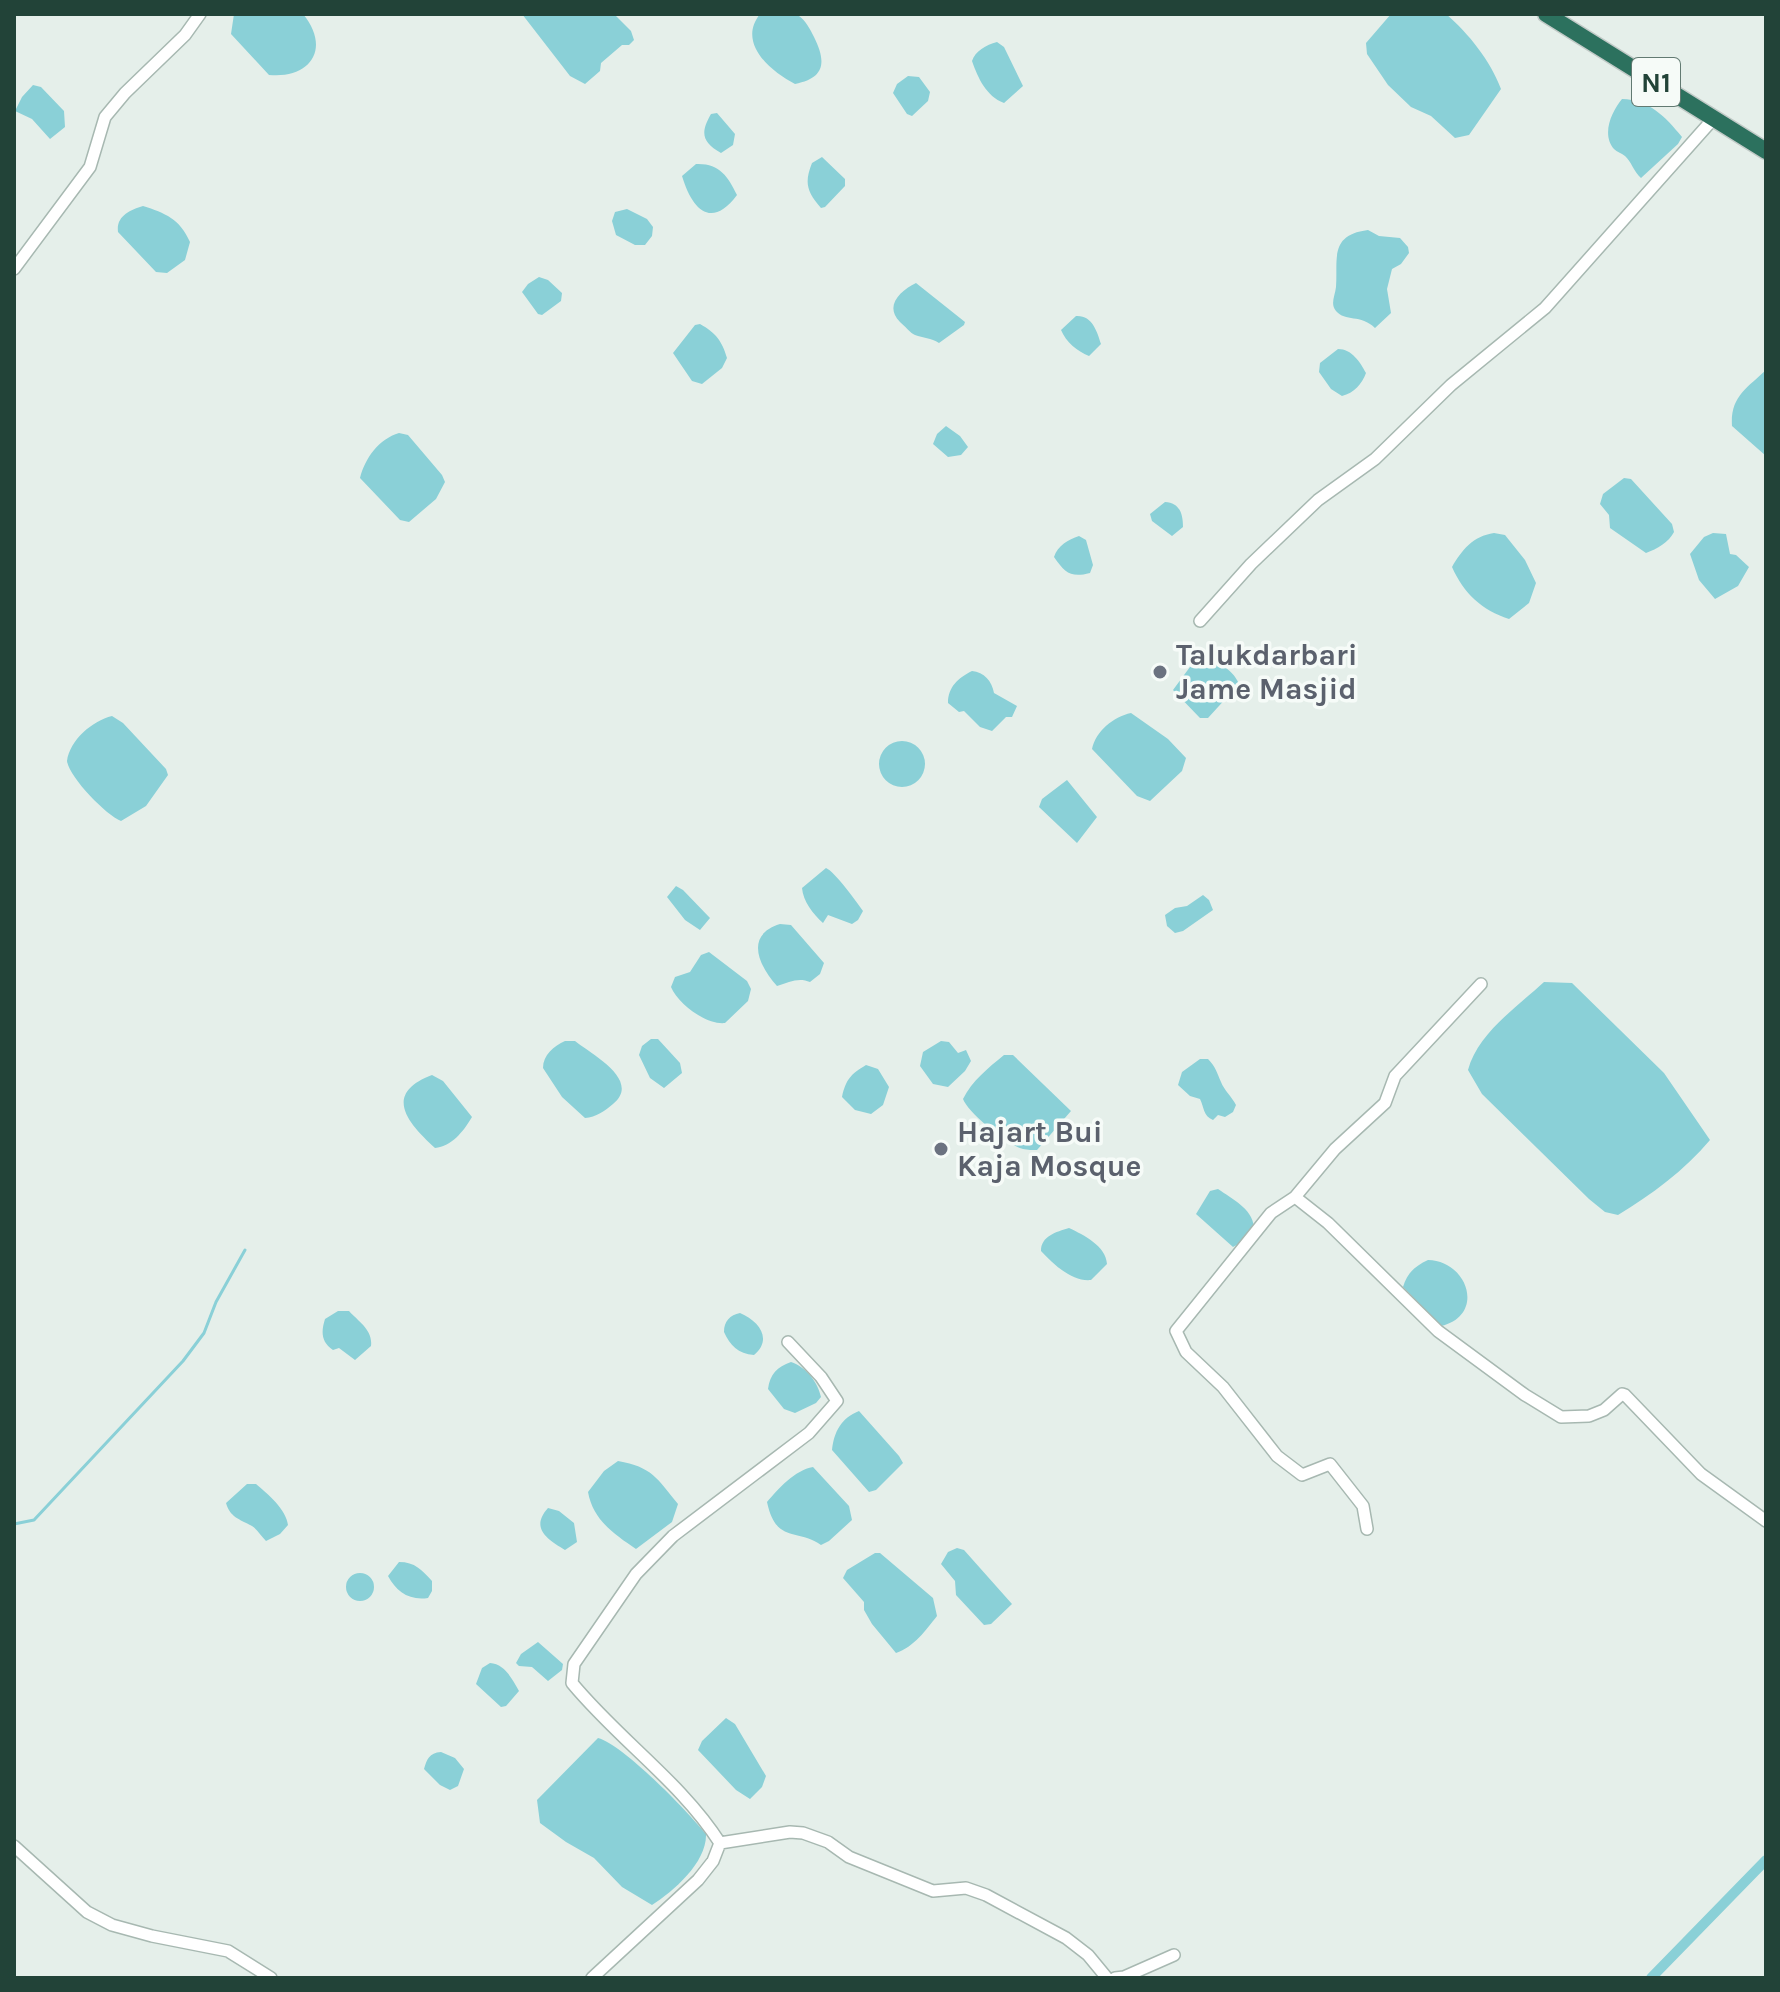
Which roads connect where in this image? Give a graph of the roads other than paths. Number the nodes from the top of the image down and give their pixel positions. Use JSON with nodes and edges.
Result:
{"nodes":[{"id":1,"x":200,"y":14,"type":"edge"},
{"id":2,"x":1546,"y":14,"type":"edge"},
{"id":3,"x":1714,"y":118,"type":"junction"},
{"id":4,"x":1766,"y":151,"type":"edge"},
{"id":5,"x":14,"y":269,"type":"edge"},
{"id":6,"x":1200,"y":621,"type":"dead end"},
{"id":7,"x":1481,"y":984,"type":"dead end"},
{"id":8,"x":1295,"y":1197,"type":"junction"},
{"id":9,"x":788,"y":1342,"type":"dead end"},
{"id":10,"x":1766,"y":1521,"type":"edge"},
{"id":11,"x":1367,"y":1529,"type":"dead end"},
{"id":12,"x":720,"y":1843,"type":"junction"},
{"id":13,"x":14,"y":1846,"type":"edge"},
{"id":14,"x":1174,"y":1955,"type":"dead end"},
{"id":15,"x":271,"y":1978,"type":"edge"},
{"id":16,"x":592,"y":1978,"type":"edge"},
{"id":17,"x":1107,"y":1978,"type":"edge"},
{"id":18,"x":1115,"y":1978,"type":"edge"}],
"edges":[{"from":1,"to":5,"type":"street"},
{"from":2,"to":3,"type":"highway","number":"N1"},
{"from":3,"to":4,"type":"highway","number":"N1"},
{"from":3,"to":6,"type":"street"},
{"from":7,"to":8,"type":"street"},
{"from":8,"to":10,"type":"street"},
{"from":8,"to":11,"type":"street"},
{"from":9,"to":12,"type":"street"},
{"from":12,"to":16,"type":"street"},
{"from":12,"to":17,"type":"street"},
{"from":13,"to":15,"type":"street"},
{"from":14,"to":18,"type":"street"}]}
